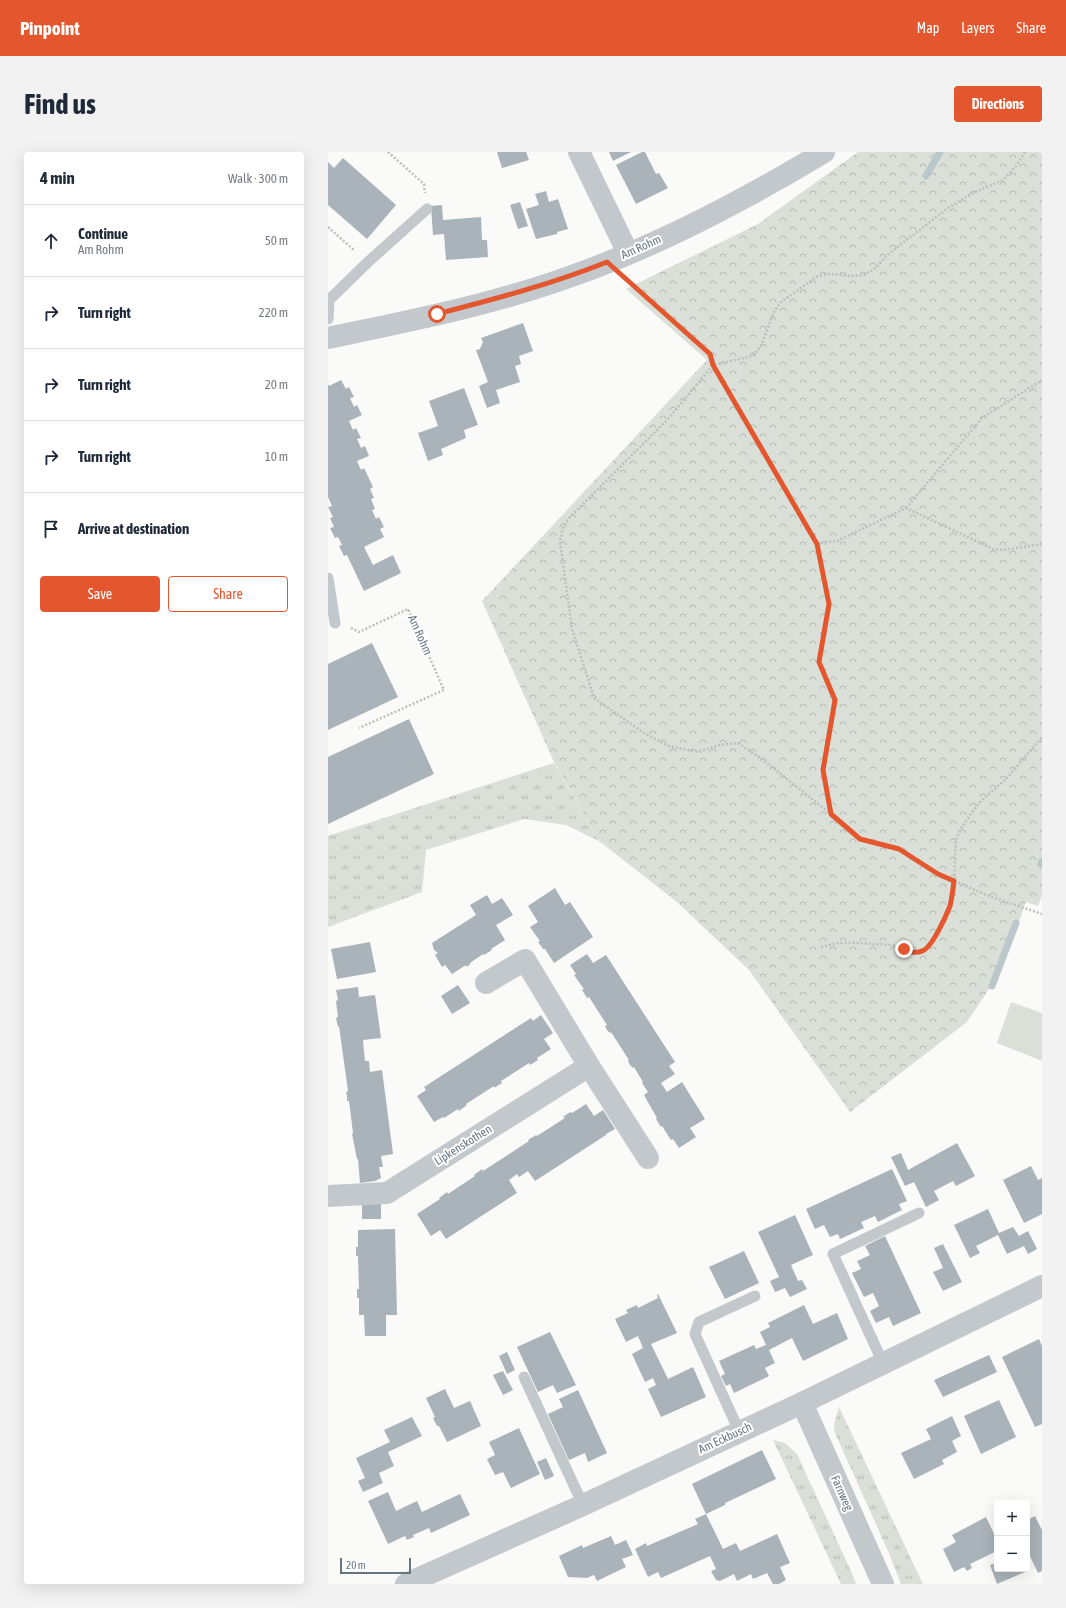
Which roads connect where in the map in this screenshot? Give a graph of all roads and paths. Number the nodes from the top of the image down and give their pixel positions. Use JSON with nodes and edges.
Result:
{"nodes":[{"id":1,"x":388,"y":152,"type":"edge"},
{"id":2,"x":579,"y":152,"type":"edge"},
{"id":3,"x":824,"y":152,"type":"edge"},
{"id":4,"x":1025,"y":152,"type":"edge"},
{"id":5,"x":427,"y":209,"type":"joint"},
{"id":6,"x":328,"y":227,"type":"edge"},
{"id":7,"x":628,"y":254,"type":"junction"},
{"id":8,"x":368,"y":262,"type":"junction"},
{"id":9,"x":607,"y":262,"type":"junction"},
{"id":10,"x":328,"y":319,"type":"edge"},
{"id":11,"x":328,"y":338,"type":"edge"},
{"id":12,"x":713,"y":365,"type":"junction"},
{"id":13,"x":1042,"y":380,"type":"edge"},
{"id":14,"x":906,"y":508,"type":"junction"},
{"id":15,"x":817,"y":544,"type":"junction"},
{"id":16,"x":1042,"y":544,"type":"edge"},
{"id":17,"x":328,"y":578,"type":"edge"},
{"id":18,"x":335,"y":623,"type":"joint"},
{"id":19,"x":360,"y":728,"type":"dead end"},
{"id":20,"x":1042,"y":737,"type":"edge"},
{"id":21,"x":831,"y":814,"type":"junction"},
{"id":22,"x":954,"y":881,"type":"junction"},
{"id":23,"x":1042,"y":914,"type":"edge"},
{"id":24,"x":821,"y":946,"type":"dead end"},
{"id":25,"x":486,"y":983,"type":"dead end"},
{"id":26,"x":588,"y":1066,"type":"junction"},
{"id":27,"x":648,"y":1158,"type":"dead end"},
{"id":28,"x":328,"y":1196,"type":"edge"},
{"id":29,"x":919,"y":1213,"type":"dead end"},
{"id":30,"x":1042,"y":1286,"type":"edge"},
{"id":31,"x":755,"y":1296,"type":"dead end"},
{"id":32,"x":883,"y":1363,"type":"junction"},
{"id":33,"x":524,"y":1377,"type":"dead end"},
{"id":34,"x":802,"y":1402,"type":"junction"},
{"id":35,"x":739,"y":1431,"type":"junction"},
{"id":36,"x":583,"y":1505,"type":"junction"},
{"id":37,"x":406,"y":1584,"type":"edge"},
{"id":38,"x":883,"y":1584,"type":"edge"}],
"edges":[{"from":1,"to":5,"type":"path"},
{"from":2,"to":7,"type":"street"},
{"from":3,"to":7,"type":"street","name":"Am Rohm"},
{"from":4,"to":12,"type":"path"},
{"from":5,"to":8,"type":"lane"},
{"from":6,"to":8,"type":"path"},
{"from":7,"to":9,"type":"street","name":"Am Rohm"},
{"from":8,"to":10,"type":"lane"},
{"from":9,"to":11,"type":"street","name":"Am Rohm"},
{"from":9,"to":12,"type":"path"},
{"from":12,"to":15,"type":"path"},
{"from":12,"to":21,"type":"path"},
{"from":13,"to":14,"type":"path"},
{"from":14,"to":15,"type":"path"},
{"from":14,"to":16,"type":"path"},
{"from":15,"to":21,"type":"path"},
{"from":17,"to":18,"type":"lane"},
{"from":18,"to":19,"type":"path","name":"Am Rohm"},
{"from":20,"to":22,"type":"path"},
{"from":21,"to":22,"type":"path"},
{"from":22,"to":23,"type":"path"},
{"from":22,"to":24,"type":"path"},
{"from":25,"to":26,"type":"street"},
{"from":26,"to":27,"type":"street"},
{"from":26,"to":28,"type":"street","name":"Lipkenskothen"},
{"from":29,"to":32,"type":"lane"},
{"from":30,"to":32,"type":"street","name":"Am Eckbusch"},
{"from":31,"to":35,"type":"lane"},
{"from":32,"to":34,"type":"street","name":"Am Eckbusch"},
{"from":33,"to":36,"type":"lane"},
{"from":34,"to":35,"type":"street","name":"Am Eckbusch"},
{"from":34,"to":38,"type":"street","name":"Farnweg"},
{"from":35,"to":36,"type":"street","name":"Am Eckbusch"},
{"from":36,"to":37,"type":"street","name":"Am Eckbusch"}]}
